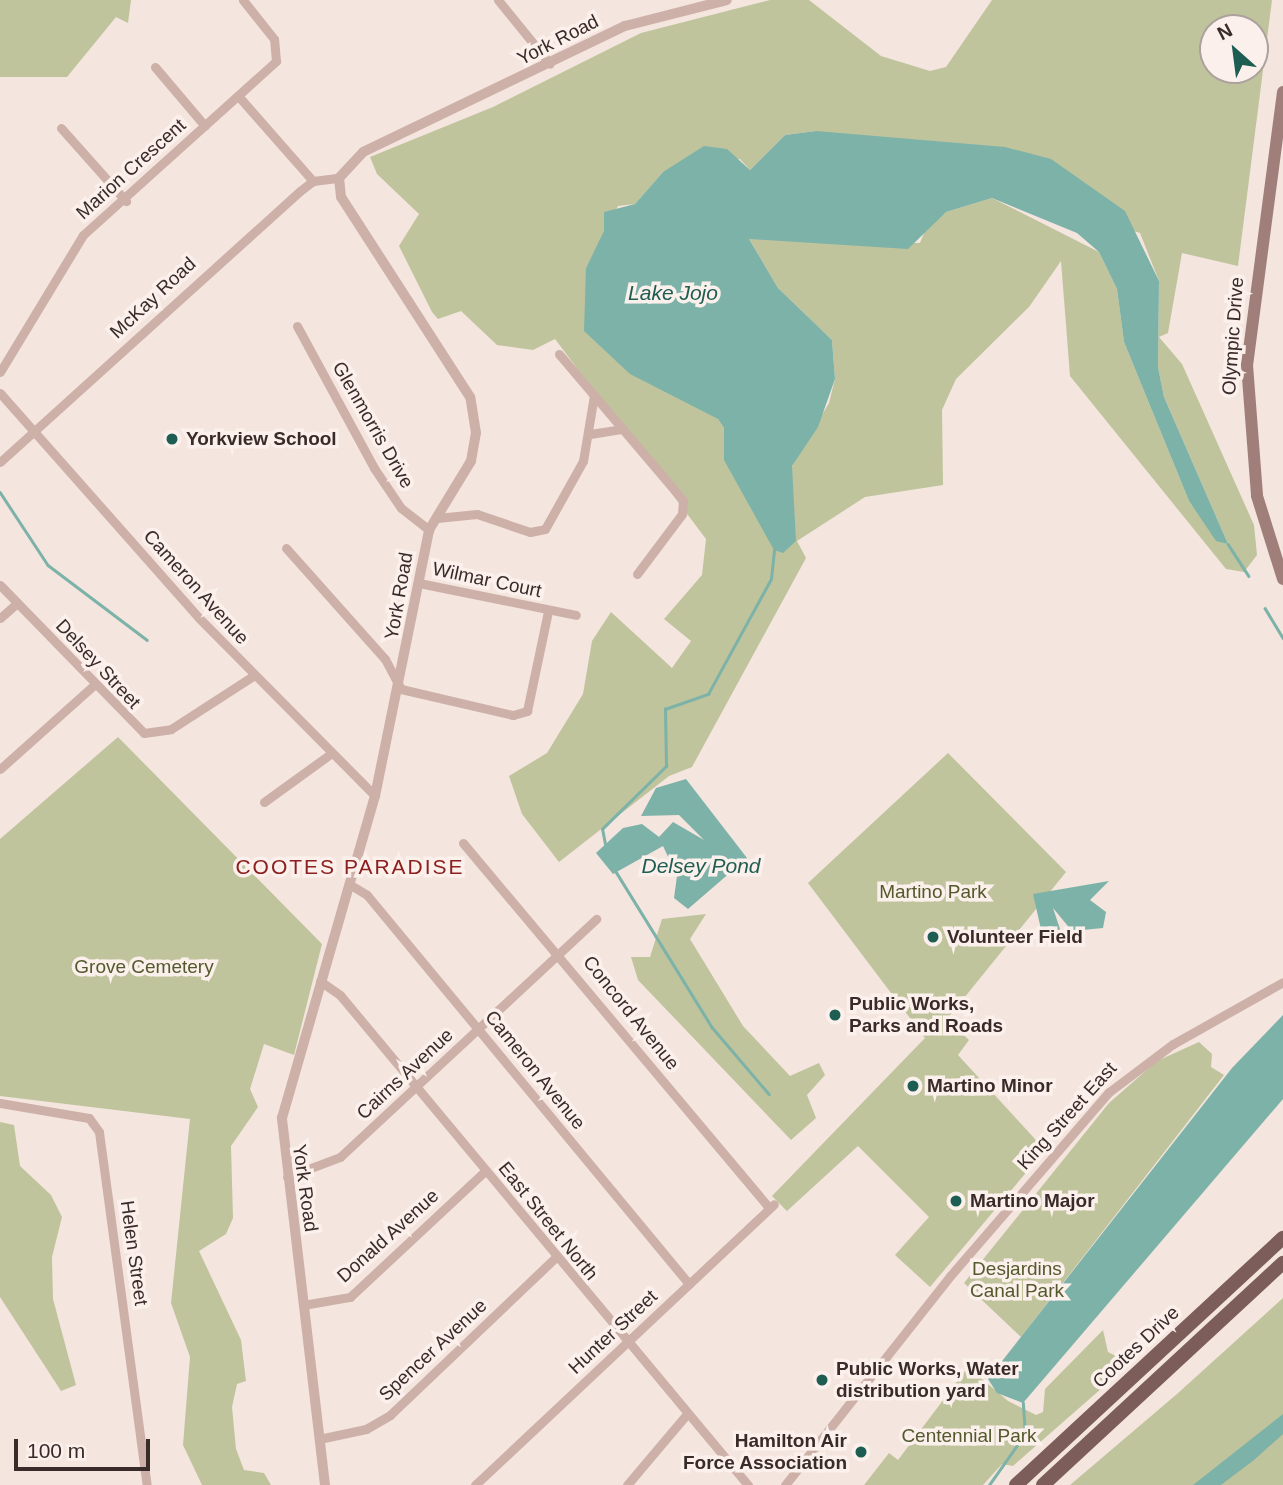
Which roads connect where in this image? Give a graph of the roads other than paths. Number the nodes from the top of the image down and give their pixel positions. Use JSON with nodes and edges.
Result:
{"nodes":[{"id":1,"x":243,"y":0,"type":"edge"},
{"id":2,"x":498,"y":0,"type":"edge"},
{"id":3,"x":727,"y":0,"type":"edge"},
{"id":4,"x":550,"y":64,"type":"junction"},
{"id":5,"x":155,"y":67,"type":"dead end"},
{"id":6,"x":1283,"y":92,"type":"edge"},
{"id":7,"x":240,"y":98,"type":"junction"},
{"id":8,"x":205,"y":126,"type":"junction"},
{"id":9,"x":61,"y":128,"type":"dead end"},
{"id":10,"x":339,"y":178,"type":"junction"},
{"id":11,"x":313,"y":181,"type":"junction"},
{"id":12,"x":126,"y":201,"type":"junction"},
{"id":13,"x":297,"y":326,"type":"dead end"},
{"id":14,"x":559,"y":354,"type":"dead end"},
{"id":15,"x":0,"y":372,"type":"edge"},
{"id":16,"x":0,"y":393,"type":"edge"},
{"id":17,"x":594,"y":395,"type":"junction"},
{"id":18,"x":623,"y":429,"type":"junction"},
{"id":19,"x":37,"y":432,"type":"junction"},
{"id":20,"x":590,"y":434,"type":"junction"},
{"id":21,"x":0,"y":462,"type":"edge"},
{"id":22,"x":437,"y":518,"type":"junction"},
{"id":23,"x":429,"y":530,"type":"junction"},
{"id":24,"x":286,"y":548,"type":"dead end"},
{"id":25,"x":636,"y":575,"type":"dead end"},
{"id":26,"x":1283,"y":579,"type":"edge"},
{"id":27,"x":419,"y":583,"type":"junction"},
{"id":28,"x":0,"y":585,"type":"edge"},
{"id":29,"x":17,"y":603,"type":"junction"},
{"id":30,"x":548,"y":611,"type":"junction"},
{"id":31,"x":576,"y":615,"type":"dead end"},
{"id":32,"x":0,"y":618,"type":"edge"},
{"id":33,"x":253,"y":676,"type":"junction"},
{"id":34,"x":94,"y":685,"type":"junction"},
{"id":35,"x":401,"y":689,"type":"junction"},
{"id":36,"x":329,"y":755,"type":"junction"},
{"id":37,"x":0,"y":769,"type":"edge"},
{"id":38,"x":374,"y":796,"type":"junction"},
{"id":39,"x":264,"y":802,"type":"dead end"},
{"id":40,"x":463,"y":843,"type":"dead end"},
{"id":41,"x":349,"y":884,"type":"junction"},
{"id":42,"x":596,"y":919,"type":"dead end"},
{"id":43,"x":559,"y":953,"type":"junction"},
{"id":44,"x":320,"y":981,"type":"junction"},
{"id":45,"x":1283,"y":982,"type":"edge"},
{"id":46,"x":479,"y":1029,"type":"junction"},
{"id":47,"x":416,"y":1089,"type":"junction"},
{"id":48,"x":0,"y":1103,"type":"edge"},
{"id":49,"x":485,"y":1171,"type":"junction"},
{"id":50,"x":287,"y":1177,"type":"junction"},
{"id":51,"x":772,"y":1206,"type":"joint"},
{"id":52,"x":1283,"y":1238,"type":"edge"},
{"id":53,"x":555,"y":1258,"type":"junction"},
{"id":54,"x":1283,"y":1264,"type":"edge"},
{"id":55,"x":689,"y":1284,"type":"junction"},
{"id":56,"x":303,"y":1305,"type":"junction"},
{"id":57,"x":626,"y":1344,"type":"junction"},
{"id":58,"x":687,"y":1415,"type":"junction"},
{"id":59,"x":319,"y":1439,"type":"junction"},
{"id":60,"x":147,"y":1485,"type":"edge"},
{"id":61,"x":325,"y":1485,"type":"edge"},
{"id":62,"x":475,"y":1485,"type":"edge"},
{"id":63,"x":626,"y":1485,"type":"edge"},
{"id":64,"x":748,"y":1485,"type":"edge"},
{"id":65,"x":785,"y":1485,"type":"edge"},
{"id":66,"x":1016,"y":1485,"type":"edge"},
{"id":67,"x":1043,"y":1485,"type":"edge"}],
"edges":[{"from":1,"to":7,"type":"street","name":"Marion Crescent"},
{"from":2,"to":4,"type":"street"},
{"from":3,"to":4,"type":"street","name":"York Road"},
{"from":4,"to":10,"type":"street","name":"York Road"},
{"from":5,"to":8,"type":"street"},
{"from":6,"to":26,"type":"main road","name":"Olympic Drive"},
{"from":7,"to":8,"type":"street","name":"Marion Crescent"},
{"from":7,"to":11,"type":"street"},
{"from":8,"to":12,"type":"street","name":"Marion Crescent"},
{"from":9,"to":12,"type":"street"},
{"from":10,"to":11,"type":"street"},
{"from":10,"to":22,"type":"street","name":"York Road"},
{"from":11,"to":19,"type":"street","name":"McKay Road"},
{"from":12,"to":15,"type":"street","name":"Marion Crescent"},
{"from":13,"to":23,"type":"street","name":"Glenmorris Drive"},
{"from":14,"to":17,"type":"street"},
{"from":16,"to":19,"type":"street","name":"Cameron Avenue"},
{"from":17,"to":18,"type":"street"},
{"from":17,"to":20,"type":"street"},
{"from":18,"to":20,"type":"street"},
{"from":18,"to":25,"type":"street"},
{"from":19,"to":21,"type":"street","name":"McKay Road"},
{"from":19,"to":33,"type":"street","name":"Cameron Avenue"},
{"from":20,"to":22,"type":"street"},
{"from":22,"to":23,"type":"street","name":"York Road"},
{"from":23,"to":27,"type":"street","name":"York Road"},
{"from":24,"to":35,"type":"street"},
{"from":27,"to":30,"type":"street","name":"Wilmar Court"},
{"from":27,"to":35,"type":"street","name":"York Road"},
{"from":28,"to":29,"type":"street","name":"Delsey Street"},
{"from":29,"to":32,"type":"street"},
{"from":29,"to":34,"type":"street","name":"Delsey Street"},
{"from":30,"to":31,"type":"street","name":"Wilmar Court"},
{"from":30,"to":35,"type":"street","name":"Wilmar Court"},
{"from":33,"to":34,"type":"street","name":"Delsey Street"},
{"from":33,"to":36,"type":"street","name":"Cameron Avenue"},
{"from":34,"to":37,"type":"street"},
{"from":35,"to":38,"type":"street","name":"York Road"},
{"from":36,"to":38,"type":"street","name":"Cameron Avenue"},
{"from":36,"to":39,"type":"street"},
{"from":38,"to":41,"type":"street","name":"York Road"},
{"from":40,"to":43,"type":"street","name":"Concord Avenue"},
{"from":41,"to":44,"type":"street","name":"York Road"},
{"from":41,"to":46,"type":"street","name":"Cameron Avenue"},
{"from":42,"to":43,"type":"street","name":"Cairns Avenue"},
{"from":43,"to":46,"type":"street","name":"Cairns Avenue"},
{"from":43,"to":51,"type":"street","name":"Concord Avenue"},
{"from":44,"to":47,"type":"street","name":"East Street North"},
{"from":44,"to":50,"type":"street","name":"York Road"},
{"from":45,"to":65,"type":"street","name":"King Street East"},
{"from":46,"to":47,"type":"street","name":"Cairns Avenue"},
{"from":46,"to":55,"type":"street","name":"Cameron Avenue"},
{"from":47,"to":49,"type":"street","name":"East Street North"},
{"from":47,"to":50,"type":"street","name":"Cairns Avenue"},
{"from":48,"to":60,"type":"street","name":"Helen Street"},
{"from":49,"to":53,"type":"street","name":"East Street North"},
{"from":49,"to":56,"type":"street","name":"Donald Avenue"},
{"from":50,"to":56,"type":"street","name":"York Road"},
{"from":51,"to":55,"type":"street","name":"Hunter Street"},
{"from":52,"to":66,"type":"main road","name":"Cootes Drive"},
{"from":53,"to":57,"type":"street","name":"East Street North"},
{"from":53,"to":59,"type":"street","name":"Spencer Avenue"},
{"from":54,"to":67,"type":"main road","name":"Cootes Drive"},
{"from":55,"to":57,"type":"street","name":"Hunter Street"},
{"from":56,"to":59,"type":"street","name":"York Road"},
{"from":57,"to":58,"type":"street","name":"East Street North"},
{"from":57,"to":62,"type":"street","name":"Hunter Street"},
{"from":58,"to":63,"type":"street"},
{"from":58,"to":64,"type":"street","name":"East Street North"},
{"from":59,"to":61,"type":"street","name":"York Road"}]}
